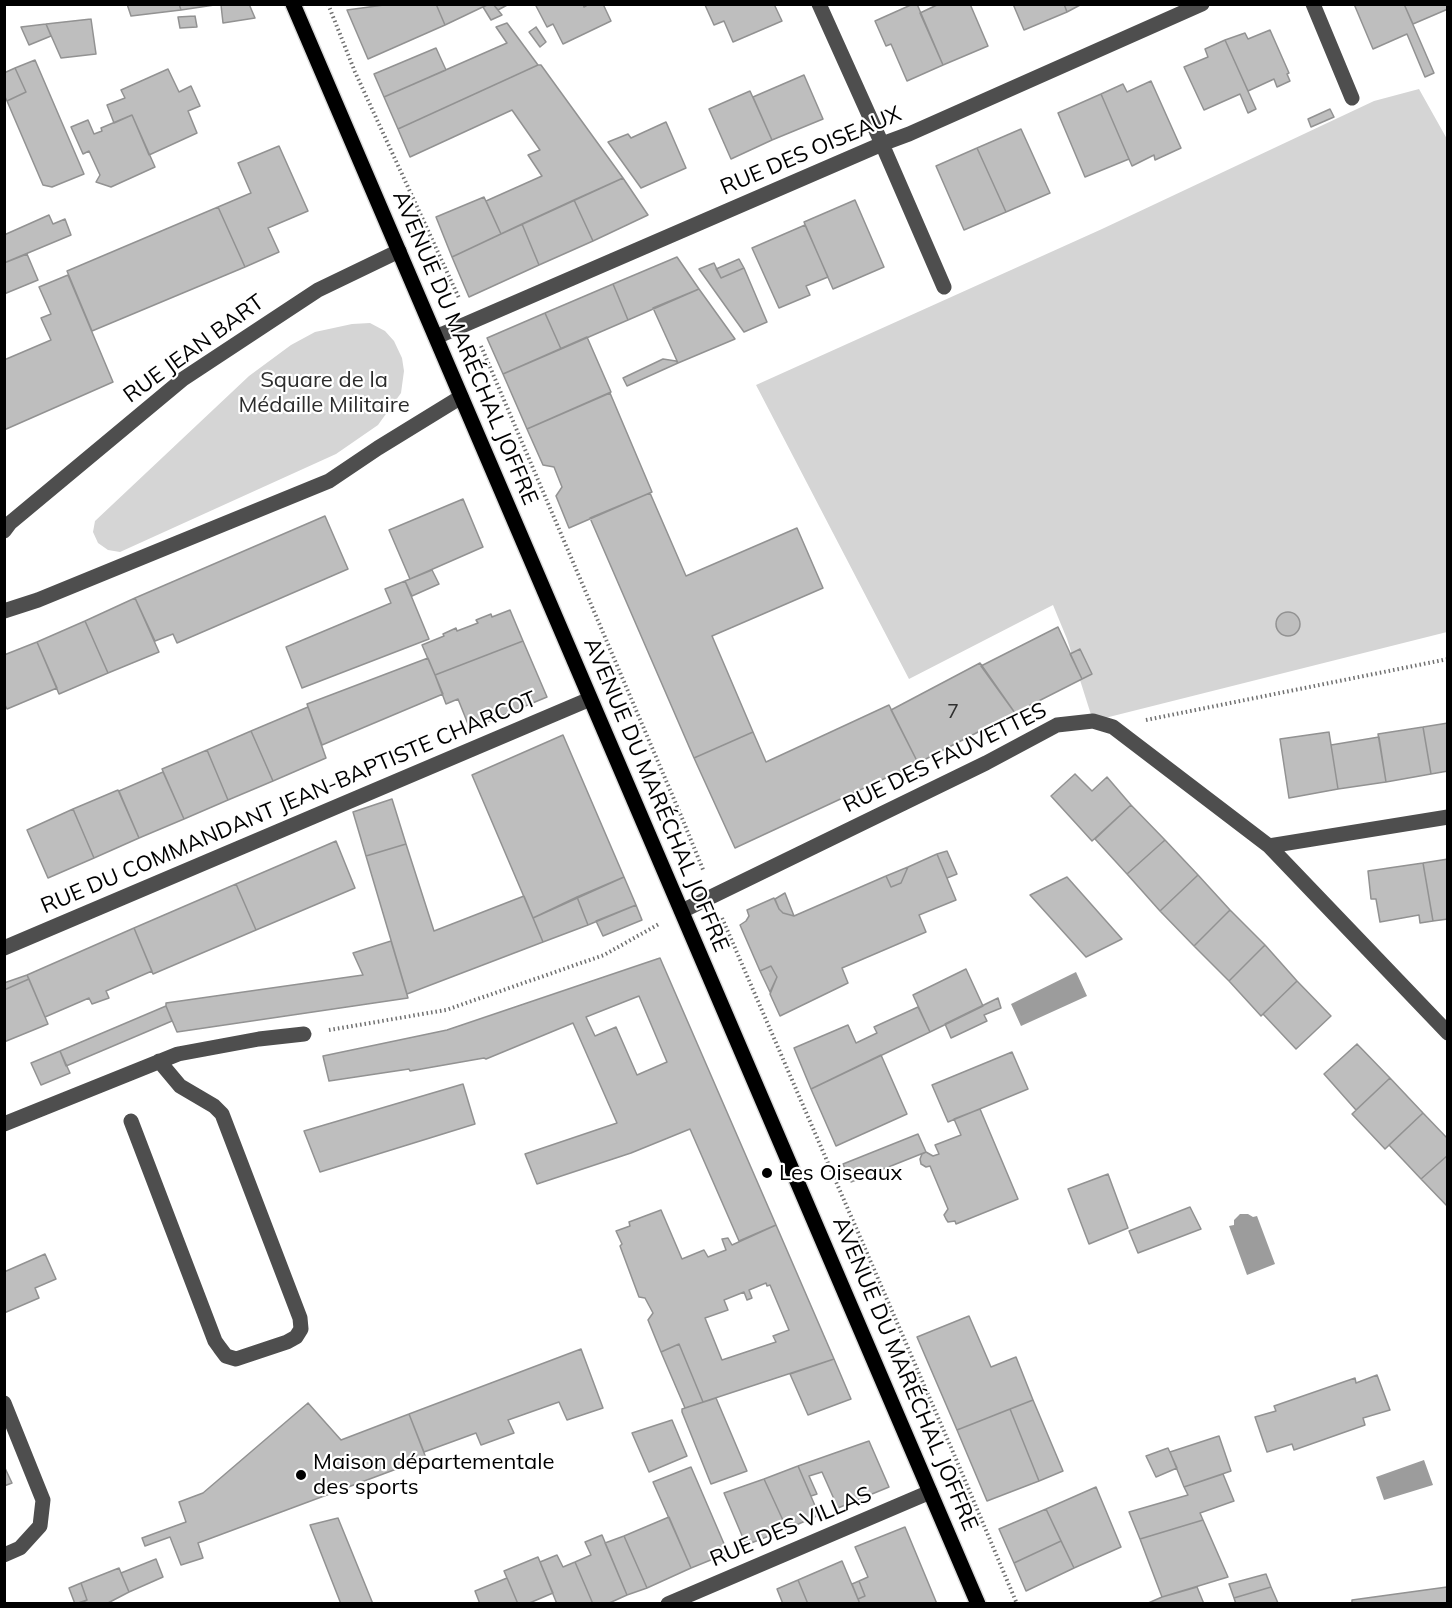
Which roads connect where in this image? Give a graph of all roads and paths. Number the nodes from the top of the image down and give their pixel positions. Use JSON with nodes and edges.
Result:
{"nodes":[{"id":1,"x":293,"y":4,"type":"edge"},
{"id":2,"x":328,"y":4,"type":"edge"},
{"id":3,"x":819,"y":4,"type":"edge"},
{"id":4,"x":1202,"y":4,"type":"edge"},
{"id":5,"x":1313,"y":4,"type":"edge"},
{"id":6,"x":1352,"y":98,"type":"dead end"},
{"id":7,"x":882,"y":144,"type":"junction"},
{"id":8,"x":399,"y":251,"type":"junction"},
{"id":9,"x":944,"y":287,"type":"dead end"},
{"id":10,"x":470,"y":322,"type":"junction"},
{"id":11,"x":436,"y":337,"type":"junction"},
{"id":12,"x":461,"y":397,"type":"junction"},
{"id":13,"x":4,"y":531,"type":"edge"},
{"id":14,"x":4,"y":611,"type":"edge"},
{"id":15,"x":1448,"y":659,"type":"edge"},
{"id":16,"x":590,"y":699,"type":"junction"},
{"id":17,"x":1113,"y":727,"type":"junction"},
{"id":18,"x":1448,"y":817,"type":"edge"},
{"id":19,"x":1269,"y":846,"type":"junction"},
{"id":20,"x":713,"y":895,"type":"junction"},
{"id":21,"x":682,"y":911,"type":"junction"},
{"id":22,"x":4,"y":948,"type":"edge"},
{"id":23,"x":1448,"y":1033,"type":"edge"},
{"id":24,"x":304,"y":1034,"type":"joint"},
{"id":25,"x":159,"y":1061,"type":"junction"},
{"id":26,"x":131,"y":1121,"type":"dead end"},
{"id":27,"x":4,"y":1124,"type":"edge"},
{"id":28,"x":4,"y":1403,"type":"edge"},
{"id":29,"x":930,"y":1492,"type":"junction"},
{"id":30,"x":4,"y":1555,"type":"edge"},
{"id":31,"x":668,"y":1604,"type":"edge"},
{"id":32,"x":978,"y":1604,"type":"edge"},
{"id":33,"x":1017,"y":1604,"type":"edge"}],
"edges":[{"from":1,"to":8,"type":"main road","name":"AVENUE DU MARÉCHAL JOFFRE"},
{"from":2,"to":10,"type":"path"},
{"from":3,"to":7,"type":"street"},
{"from":4,"to":7,"type":"street","name":"RUE DES OISEAUX"},
{"from":5,"to":6,"type":"street"},
{"from":7,"to":9,"type":"street"},
{"from":7,"to":10,"type":"street","name":"RUE DES OISEAUX"},
{"from":8,"to":11,"type":"main road","name":"AVENUE DU MARÉCHAL JOFFRE"},
{"from":8,"to":13,"type":"street","name":"RUE JEAN BART"},
{"from":10,"to":11,"type":"street","name":"RUE DES OISEAUX"},
{"from":10,"to":20,"type":"path"},
{"from":11,"to":12,"type":"main road","name":"AVENUE DU MARÉCHAL JOFFRE"},
{"from":12,"to":14,"type":"street"},
{"from":12,"to":16,"type":"main road","name":"AVENUE DU MARÉCHAL JOFFRE"},
{"from":15,"to":17,"type":"path"},
{"from":16,"to":21,"type":"main road","name":"AVENUE DU MARÉCHAL JOFFRE"},
{"from":16,"to":22,"type":"street","name":"RUE DU COMMANDANT JEAN-BAPTISTE CHARCOT"},
{"from":17,"to":19,"type":"street","name":"RUE DES FAUVETTES"},
{"from":17,"to":20,"type":"street","name":"RUE DES FAUVETTES"},
{"from":18,"to":19,"type":"street"},
{"from":19,"to":23,"type":"street","name":"RUE DES FAUVETTES"},
{"from":20,"to":21,"type":"street","name":"RUE DES FAUVETTES"},
{"from":20,"to":33,"type":"path"},
{"from":21,"to":24,"type":"path"},
{"from":21,"to":29,"type":"main road","name":"AVENUE DU MARÉCHAL JOFFRE"},
{"from":24,"to":25,"type":"street"},
{"from":25,"to":26,"type":"street"},
{"from":25,"to":27,"type":"street"},
{"from":28,"to":30,"type":"street"},
{"from":29,"to":31,"type":"street","name":"RUE DES VILLAS"},
{"from":29,"to":32,"type":"main road","name":"AVENUE DU MARÉCHAL JOFFRE"}]}
